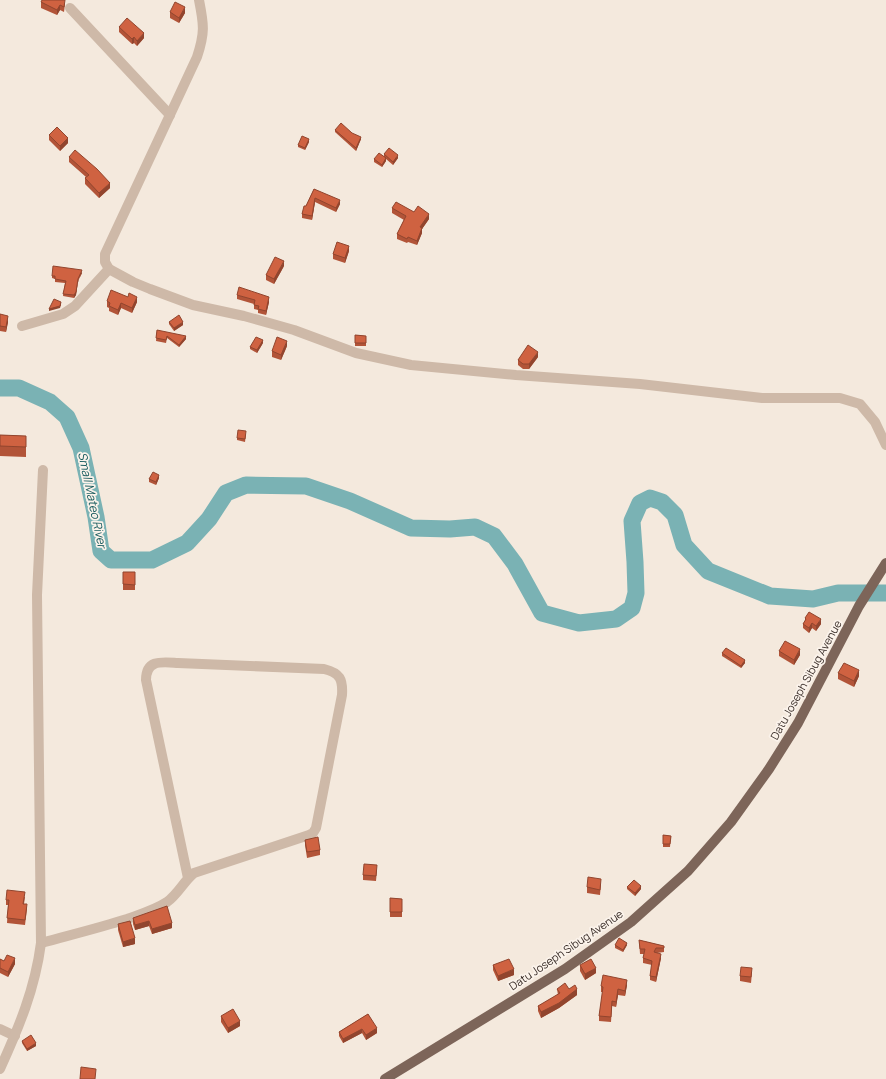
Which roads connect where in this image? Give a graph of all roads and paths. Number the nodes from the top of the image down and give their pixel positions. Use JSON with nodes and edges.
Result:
{"nodes":[{"id":1,"x":199,"y":0,"type":"edge"},
{"id":2,"x":70,"y":8,"type":"dead end"},
{"id":3,"x":170,"y":116,"type":"junction"},
{"id":4,"x":108,"y":269,"type":"junction"},
{"id":5,"x":22,"y":326,"type":"dead end"},
{"id":6,"x":886,"y":445,"type":"edge"},
{"id":7,"x":43,"y":470,"type":"dead end"},
{"id":8,"x":886,"y":563,"type":"edge"},
{"id":9,"x":188,"y":878,"type":"junction"},
{"id":10,"x":41,"y":943,"type":"junction"},
{"id":11,"x":0,"y":1029,"type":"edge"},
{"id":12,"x":15,"y":1036,"type":"junction"},
{"id":13,"x":0,"y":1069,"type":"edge"},
{"id":14,"x":385,"y":1079,"type":"edge"}],
"edges":[{"from":1,"to":3,"type":"street"},
{"from":2,"to":3,"type":"street"},
{"from":3,"to":4,"type":"street"},
{"from":4,"to":5,"type":"street"},
{"from":4,"to":6,"type":"street"},
{"from":7,"to":10,"type":"street"},
{"from":8,"to":14,"type":"main road","name":"Datu Joseph Sibug Avenue"},
{"from":9,"to":9,"type":"street"},
{"from":9,"to":10,"type":"street"},
{"from":10,"to":12,"type":"street"},
{"from":11,"to":12,"type":"street"},
{"from":12,"to":13,"type":"street"}]}
